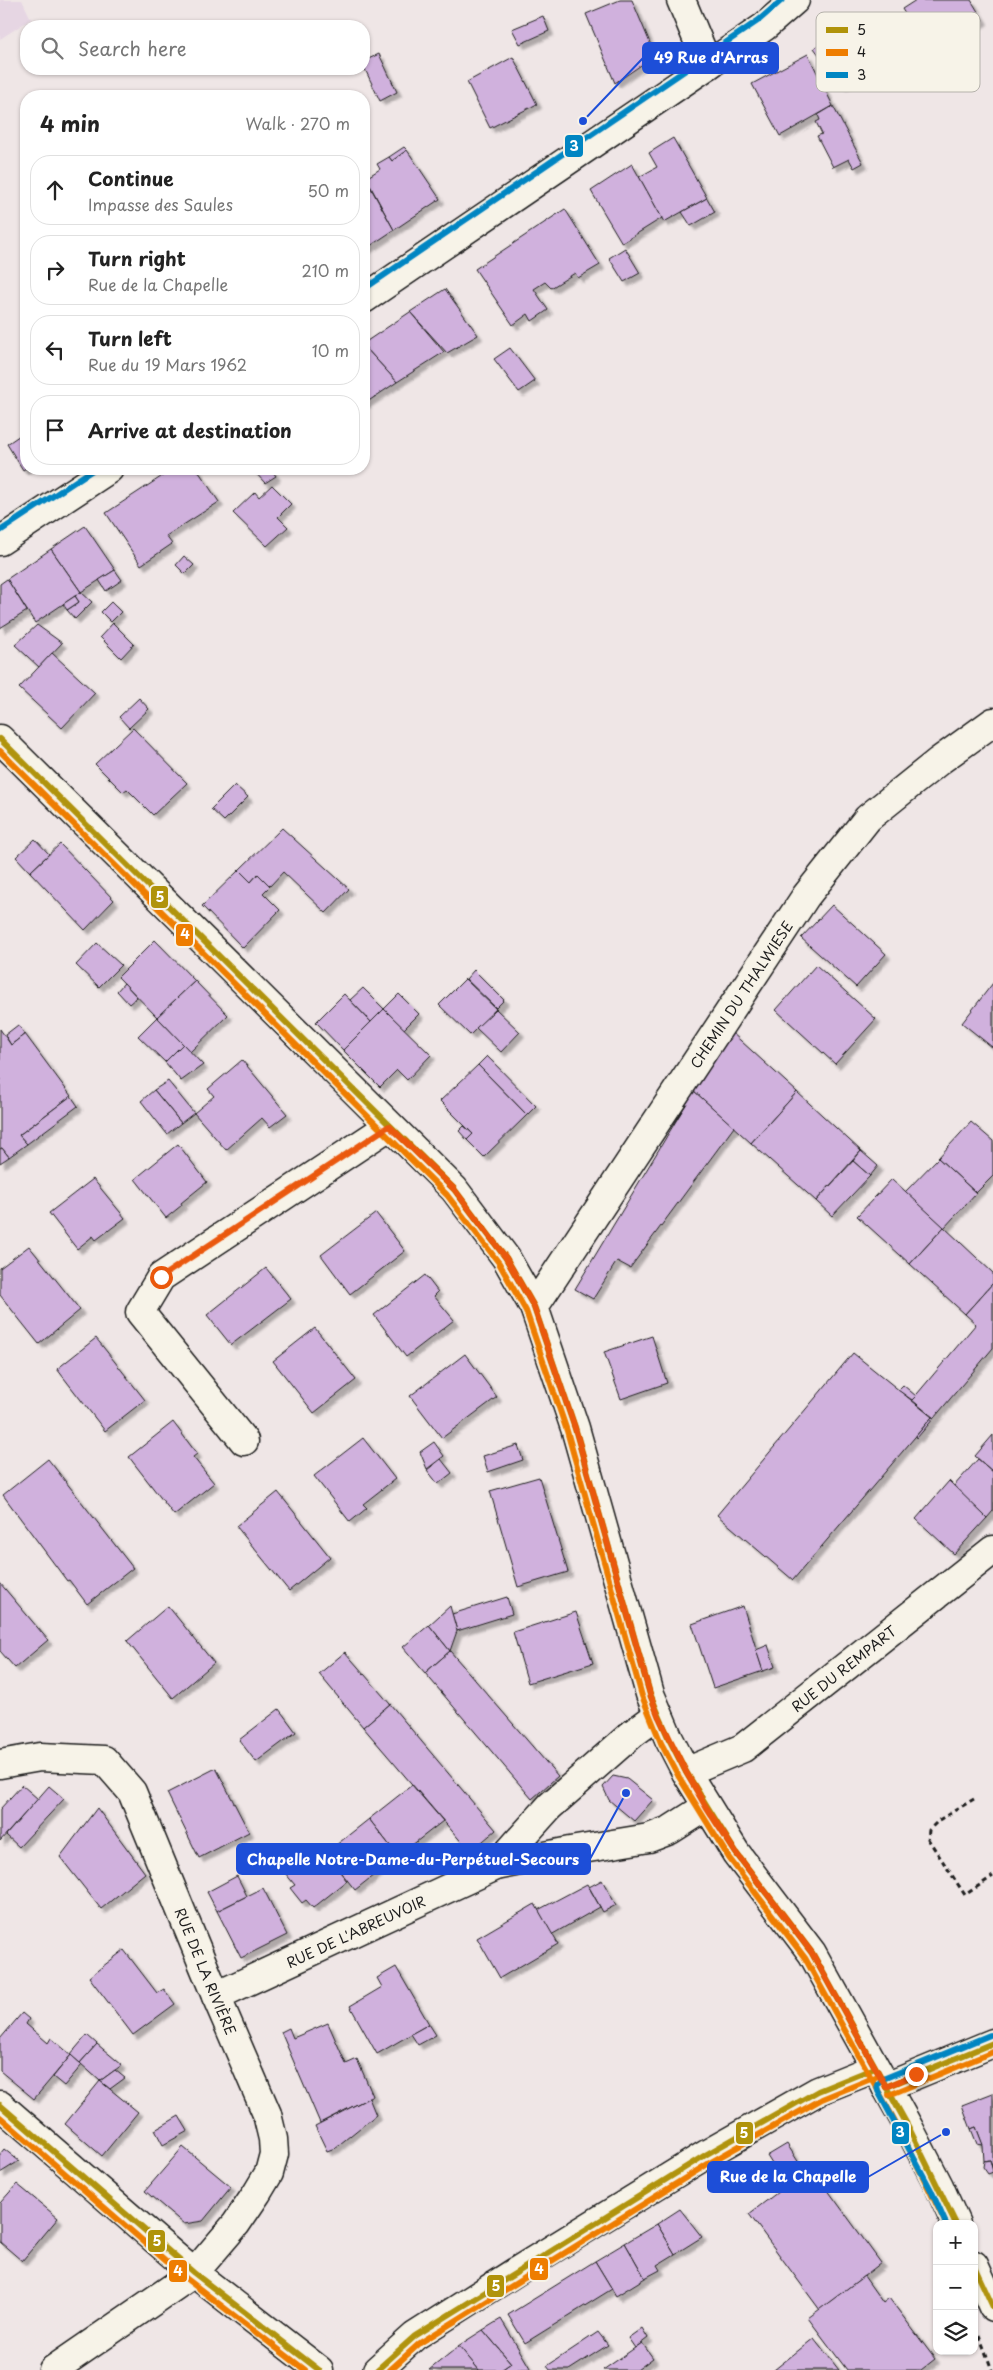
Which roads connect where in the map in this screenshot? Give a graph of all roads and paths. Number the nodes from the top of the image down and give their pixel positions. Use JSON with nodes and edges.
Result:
{"nodes":[{"id":1,"x":681,"y":0,"type":"edge"},
{"id":2,"x":795,"y":0,"type":"edge"},
{"id":3,"x":708,"y":65,"type":"junction"},
{"id":4,"x":370,"y":295,"type":"edge"},
{"id":5,"x":100,"y":475,"type":"edge"},
{"id":6,"x":0,"y":541,"type":"edge"},
{"id":7,"x":993,"y":722,"type":"edge"},
{"id":8,"x":0,"y":739,"type":"edge"},
{"id":9,"x":389,"y":1126,"type":"junction"},
{"id":10,"x":534,"y":1307,"type":"junction"},
{"id":11,"x":244,"y":1441,"type":"dead end"},
{"id":12,"x":993,"y":1550,"type":"edge"},
{"id":13,"x":658,"y":1715,"type":"junction"},
{"id":14,"x":0,"y":1764,"type":"edge"},
{"id":15,"x":686,"y":1772,"type":"junction"},
{"id":16,"x":974,"y":1799,"type":"dead end"},
{"id":17,"x":706,"y":1807,"type":"junction"},
{"id":18,"x":496,"y":1866,"type":"junction"},
{"id":19,"x":993,"y":1876,"type":"edge"},
{"id":20,"x":216,"y":1996,"type":"junction"},
{"id":21,"x":993,"y":2043,"type":"edge"},
{"id":22,"x":880,"y":2077,"type":"junction"},
{"id":23,"x":0,"y":2106,"type":"edge"},
{"id":24,"x":954,"y":2220,"type":"edge"},
{"id":25,"x":194,"y":2273,"type":"junction"},
{"id":26,"x":978,"y":2274,"type":"edge"},
{"id":27,"x":993,"y":2307,"type":"edge"},
{"id":28,"x":978,"y":2333,"type":"edge"},
{"id":29,"x":53,"y":2370,"type":"edge"},
{"id":30,"x":319,"y":2370,"type":"edge"},
{"id":31,"x":377,"y":2370,"type":"edge"},
{"id":32,"x":992,"y":2370,"type":"edge"}],
"edges":[{"from":1,"to":3,"type":"street"},
{"from":2,"to":3,"type":"street"},
{"from":3,"to":4,"type":"street"},
{"from":5,"to":6,"type":"street"},
{"from":7,"to":10,"type":"street","name":"CHEMIN DU THALWIESE"},
{"from":8,"to":9,"type":"street"},
{"from":9,"to":10,"type":"street"},
{"from":9,"to":11,"type":"street"},
{"from":10,"to":13,"type":"street"},
{"from":12,"to":15,"type":"street","name":"RUE DU REMPART"},
{"from":13,"to":15,"type":"street"},
{"from":13,"to":18,"type":"street","name":"RUE DE L'ABREUVOIR"},
{"from":14,"to":20,"type":"street","name":"RUE DE LA RIVIÈRE"},
{"from":15,"to":17,"type":"street"},
{"from":16,"to":19,"type":"path"},
{"from":17,"to":18,"type":"street","name":"RUE DE L'ABREUVOIR"},
{"from":17,"to":22,"type":"street"},
{"from":18,"to":20,"type":"street","name":"RUE DE L'ABREUVOIR"},
{"from":20,"to":25,"type":"street","name":"RUE DE LA RIVIÈRE"},
{"from":21,"to":22,"type":"street"},
{"from":22,"to":24,"type":"street"},
{"from":22,"to":31,"type":"street"},
{"from":23,"to":25,"type":"street"},
{"from":25,"to":29,"type":"street","name":"RUE DE LA RIVIÈRE"},
{"from":25,"to":30,"type":"street"},
{"from":26,"to":27,"type":"street"},
{"from":28,"to":32,"type":"path"}]}
